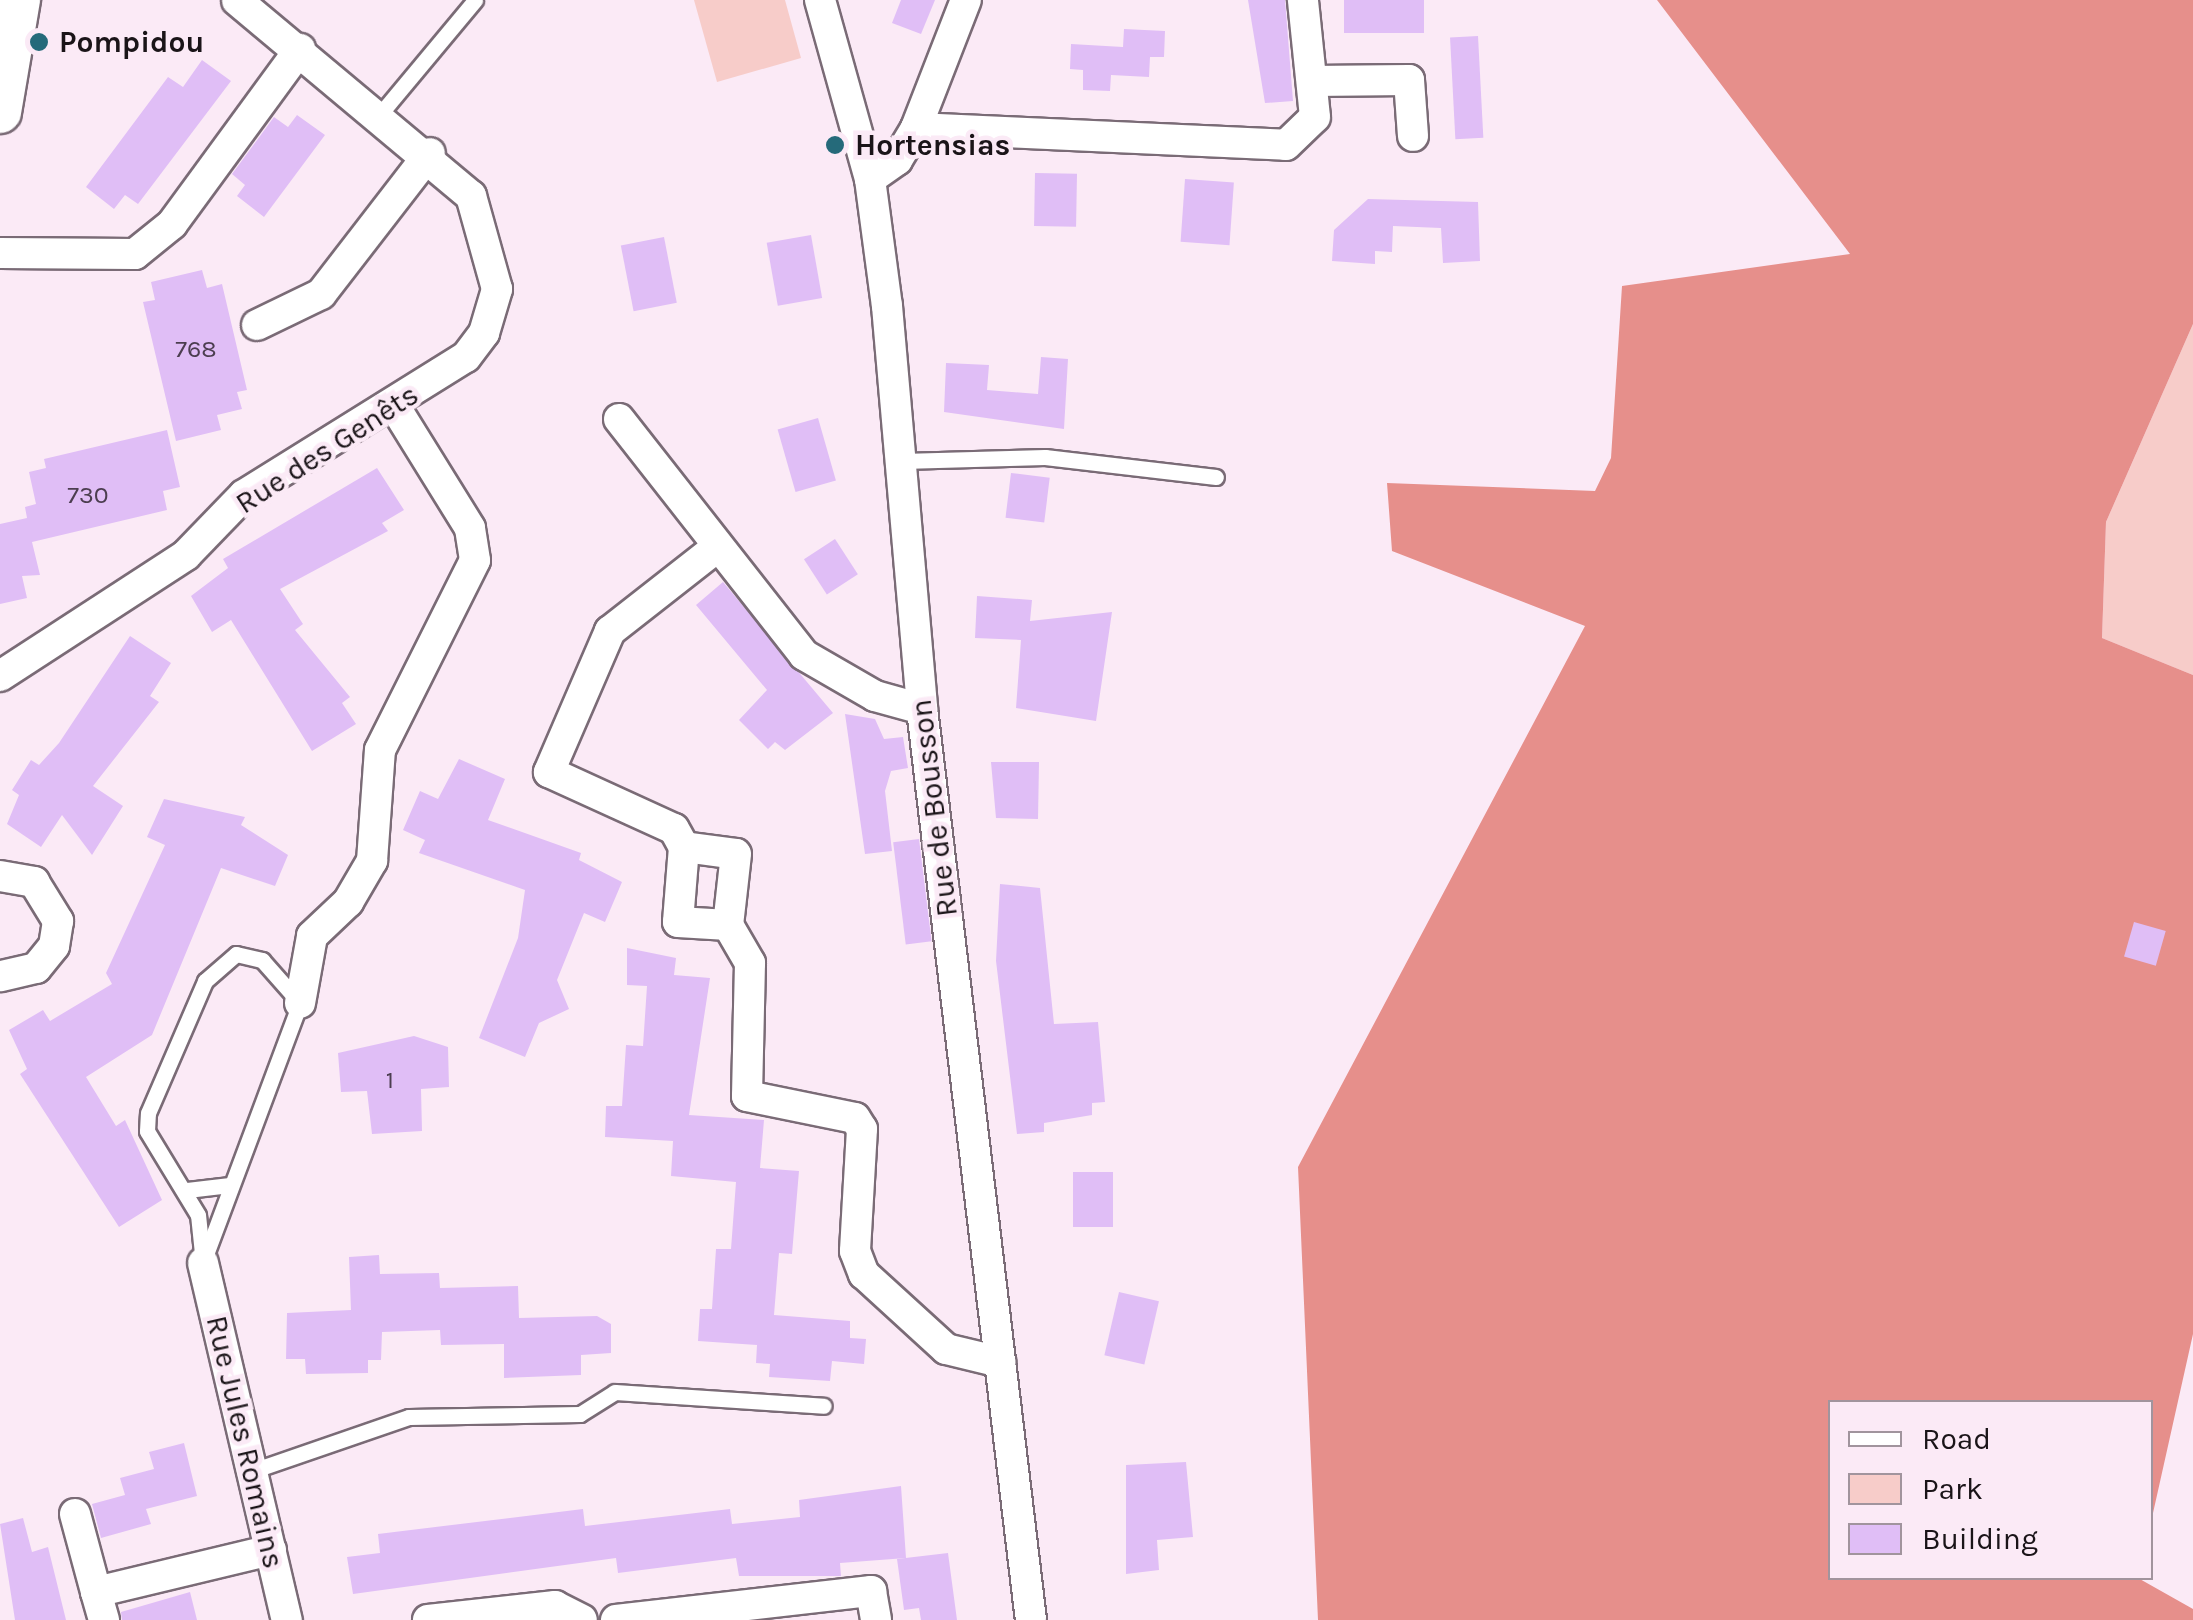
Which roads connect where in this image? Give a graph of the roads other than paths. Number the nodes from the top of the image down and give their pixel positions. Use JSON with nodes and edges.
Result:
{"nodes":[{"id":1,"x":18,"y":0,"type":"edge"},
{"id":2,"x":236,"y":0,"type":"edge"},
{"id":3,"x":474,"y":0,"type":"edge"},
{"id":4,"x":820,"y":0,"type":"edge"},
{"id":5,"x":966,"y":0,"type":"edge"},
{"id":6,"x":1303,"y":0,"type":"edge"},
{"id":7,"x":300,"y":50,"type":"junction"},
{"id":8,"x":1312,"y":80,"type":"junction"},
{"id":9,"x":0,"y":112,"type":"edge"},
{"id":10,"x":381,"y":113,"type":"junction"},
{"id":11,"x":916,"y":128,"type":"junction"},
{"id":12,"x":1413,"y":136,"type":"dead end"},
{"id":13,"x":430,"y":153,"type":"junction"},
{"id":14,"x":870,"y":179,"type":"junction"},
{"id":15,"x":0,"y":253,"type":"edge"},
{"id":16,"x":257,"y":325,"type":"dead end"},
{"id":17,"x":395,"y":406,"type":"junction"},
{"id":18,"x":619,"y":419,"type":"dead end"},
{"id":19,"x":902,"y":461,"type":"junction"},
{"id":20,"x":1216,"y":477,"type":"dead end"},
{"id":21,"x":716,"y":548,"type":"junction"},
{"id":22,"x":0,"y":676,"type":"edge"},
{"id":23,"x":922,"y":709,"type":"junction"},
{"id":24,"x":684,"y":848,"type":"junction"},
{"id":25,"x":0,"y":876,"type":"edge"},
{"id":26,"x":728,"y":925,"type":"junction"},
{"id":27,"x":0,"y":976,"type":"edge"},
{"id":28,"x":300,"y":1003,"type":"junction"},
{"id":29,"x":230,"y":1185,"type":"junction"},
{"id":30,"x":187,"y":1190,"type":"junction"},
{"id":31,"x":204,"y":1263,"type":"junction"},
{"id":32,"x":1000,"y":1362,"type":"junction"},
{"id":33,"x":824,"y":1406,"type":"dead end"},
{"id":34,"x":252,"y":1470,"type":"junction"},
{"id":35,"x":75,"y":1514,"type":"dead end"},
{"id":36,"x":271,"y":1550,"type":"junction"},
{"id":37,"x":100,"y":1606,"type":"edge"},
{"id":38,"x":743,"y":1613,"type":"edge"},
{"id":39,"x":287,"y":1620,"type":"edge"},
{"id":40,"x":428,"y":1620,"type":"edge"},
{"id":41,"x":582,"y":1620,"type":"edge"},
{"id":42,"x":616,"y":1620,"type":"edge"},
{"id":43,"x":876,"y":1620,"type":"edge"},
{"id":44,"x":1031,"y":1620,"type":"edge"}],
"edges":[{"from":1,"to":9,"type":"main road"},
{"from":2,"to":7,"type":"street","name":"Rue des Genêts"},
{"from":3,"to":10,"type":"lane"},
{"from":4,"to":14,"type":"street","name":"Rue de Bousson"},
{"from":5,"to":11,"type":"street"},
{"from":6,"to":8,"type":"street"},
{"from":7,"to":10,"type":"street","name":"Rue des Genêts"},
{"from":7,"to":15,"type":"street"},
{"from":8,"to":11,"type":"street"},
{"from":8,"to":12,"type":"street"},
{"from":10,"to":13,"type":"street","name":"Rue des Genêts"},
{"from":11,"to":14,"type":"street"},
{"from":13,"to":16,"type":"street"},
{"from":13,"to":17,"type":"street","name":"Rue des Genêts"},
{"from":14,"to":19,"type":"street","name":"Rue de Bousson"},
{"from":17,"to":22,"type":"street","name":"Rue des Genêts"},
{"from":17,"to":28,"type":"street"},
{"from":18,"to":21,"type":"street"},
{"from":19,"to":20,"type":"lane"},
{"from":19,"to":23,"type":"street","name":"Rue de Bousson"},
{"from":21,"to":23,"type":"street"},
{"from":21,"to":24,"type":"street"},
{"from":23,"to":32,"type":"street","name":"Rue de Bousson"},
{"from":24,"to":26,"type":"street"},
{"from":24,"to":26,"type":"street"},
{"from":25,"to":27,"type":"street"},
{"from":26,"to":32,"type":"street"},
{"from":28,"to":29,"type":"lane"},
{"from":28,"to":30,"type":"lane"},
{"from":29,"to":30,"type":"lane"},
{"from":29,"to":31,"type":"lane"},
{"from":30,"to":31,"type":"lane"},
{"from":31,"to":34,"type":"street","name":"Rue Jules Romains"},
{"from":32,"to":44,"type":"street","name":"Rue de Bousson"},
{"from":33,"to":34,"type":"lane"},
{"from":34,"to":36,"type":"street","name":"Rue Jules Romains"},
{"from":35,"to":37,"type":"street"},
{"from":36,"to":37,"type":"street"},
{"from":36,"to":39,"type":"street","name":"Rue Jules Romains"},
{"from":38,"to":42,"type":"street"},
{"from":38,"to":43,"type":"street"},
{"from":40,"to":41,"type":"street"}]}
